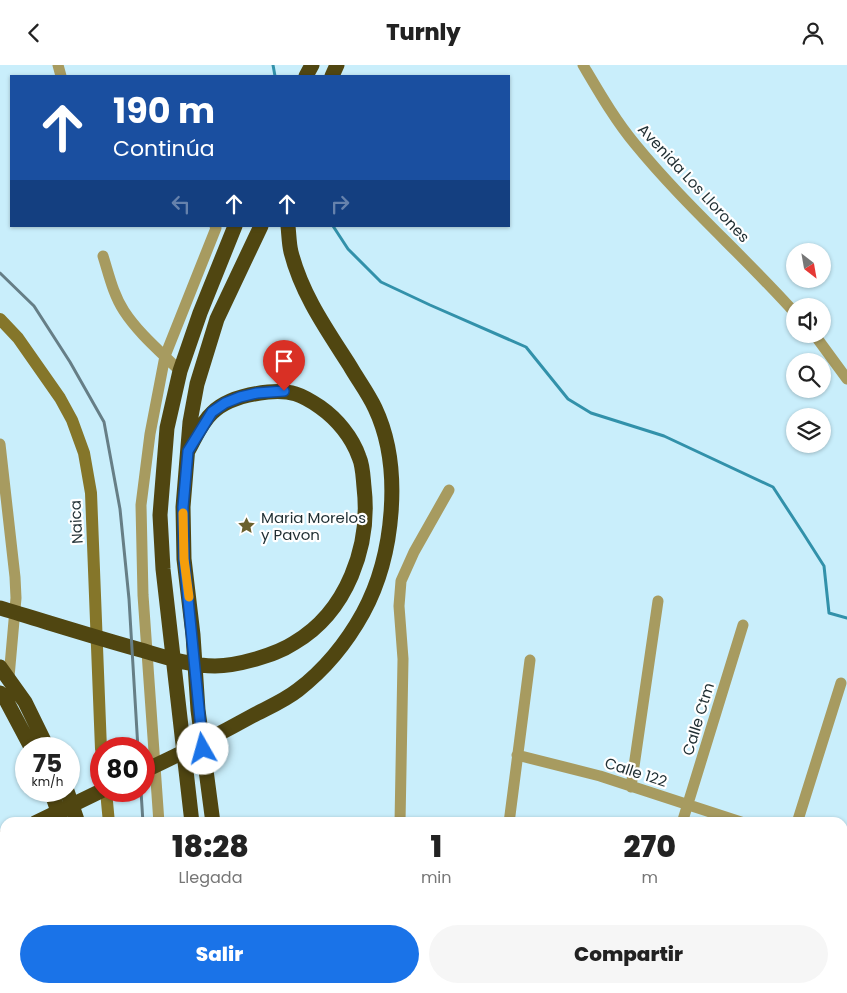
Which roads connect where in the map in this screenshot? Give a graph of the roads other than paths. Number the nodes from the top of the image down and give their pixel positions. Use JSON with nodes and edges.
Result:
{"nodes":[{"id":1,"x":582,"y":65,"type":"edge"},
{"id":2,"x":216,"y":227,"type":"edge"},
{"id":3,"x":235,"y":227,"type":"edge"},
{"id":4,"x":261,"y":227,"type":"edge"},
{"id":5,"x":288,"y":227,"type":"edge"},
{"id":6,"x":103,"y":256,"type":"dead end"},
{"id":7,"x":786,"y":304,"type":"edge"},
{"id":8,"x":0,"y":321,"type":"edge"},
{"id":9,"x":821,"y":343,"type":"edge"},
{"id":10,"x":165,"y":356,"type":"junction"},
{"id":11,"x":180,"y":371,"type":"junction"},
{"id":12,"x":847,"y":379,"type":"edge"},
{"id":13,"x":0,"y":443,"type":"edge"},
{"id":14,"x":188,"y":451,"type":"junction"},
{"id":15,"x":449,"y":490,"type":"dead end"},
{"id":16,"x":658,"y":601,"type":"dead end"},
{"id":17,"x":0,"y":608,"type":"edge"},
{"id":18,"x":743,"y":625,"type":"dead end"},
{"id":19,"x":530,"y":660,"type":"dead end"},
{"id":20,"x":4,"y":672,"type":"edge"},
{"id":21,"x":841,"y":683,"type":"dead end"},
{"id":22,"x":0,"y":693,"type":"edge"},
{"id":23,"x":26,"y":737,"type":"edge"},
{"id":24,"x":42,"y":737,"type":"edge"},
{"id":25,"x":101,"y":737,"type":"edge"},
{"id":26,"x":517,"y":755,"type":"junction"},
{"id":27,"x":155,"y":766,"type":"edge"},
{"id":28,"x":631,"y":787,"type":"junction"},
{"id":29,"x":90,"y":796,"type":"edge"},
{"id":30,"x":55,"y":802,"type":"edge"},
{"id":31,"x":71,"y":802,"type":"edge"},
{"id":32,"x":107,"y":802,"type":"edge"},
{"id":33,"x":687,"y":805,"type":"junction"},
{"id":34,"x":47,"y":817,"type":"edge"},
{"id":35,"x":60,"y":817,"type":"edge"},
{"id":36,"x":76,"y":817,"type":"edge"},
{"id":37,"x":108,"y":817,"type":"edge"},
{"id":38,"x":159,"y":817,"type":"edge"},
{"id":39,"x":191,"y":817,"type":"edge"},
{"id":40,"x":212,"y":817,"type":"edge"},
{"id":41,"x":400,"y":817,"type":"edge"},
{"id":42,"x":510,"y":817,"type":"edge"},
{"id":43,"x":684,"y":817,"type":"edge"},
{"id":44,"x":725,"y":817,"type":"edge"},
{"id":45,"x":799,"y":817,"type":"edge"}],
"edges":[{"from":1,"to":7,"type":"street","name":"Avenida Los Llorones"},
{"from":2,"to":10,"type":"street"},
{"from":3,"to":11,"type":"highway"},
{"from":4,"to":14,"type":"highway"},
{"from":5,"to":27,"type":"highway"},
{"from":6,"to":10,"type":"street"},
{"from":8,"to":25,"type":"street","name":"Naica"},
{"from":9,"to":12,"type":"street"},
{"from":10,"to":11,"type":"street"},
{"from":10,"to":38,"type":"street"},
{"from":11,"to":39,"type":"highway"},
{"from":13,"to":20,"type":"street"},
{"from":14,"to":17,"type":"highway"},
{"from":14,"to":40,"type":"highway"},
{"from":15,"to":41,"type":"street"},
{"from":16,"to":28,"type":"street"},
{"from":18,"to":33,"type":"street","name":"Calle Ctm"},
{"from":19,"to":26,"type":"street"},
{"from":20,"to":24,"type":"highway"},
{"from":21,"to":45,"type":"street"},
{"from":22,"to":23,"type":"highway"},
{"from":26,"to":28,"type":"street","name":"Calle 122"},
{"from":26,"to":42,"type":"street"},
{"from":28,"to":33,"type":"street","name":"Calle 122"},
{"from":29,"to":34,"type":"highway"},
{"from":30,"to":35,"type":"highway"},
{"from":31,"to":36,"type":"highway"},
{"from":32,"to":37,"type":"street"},
{"from":33,"to":43,"type":"street","name":"Calle Ctm"},
{"from":33,"to":44,"type":"street","name":"Calle 122"}]}
